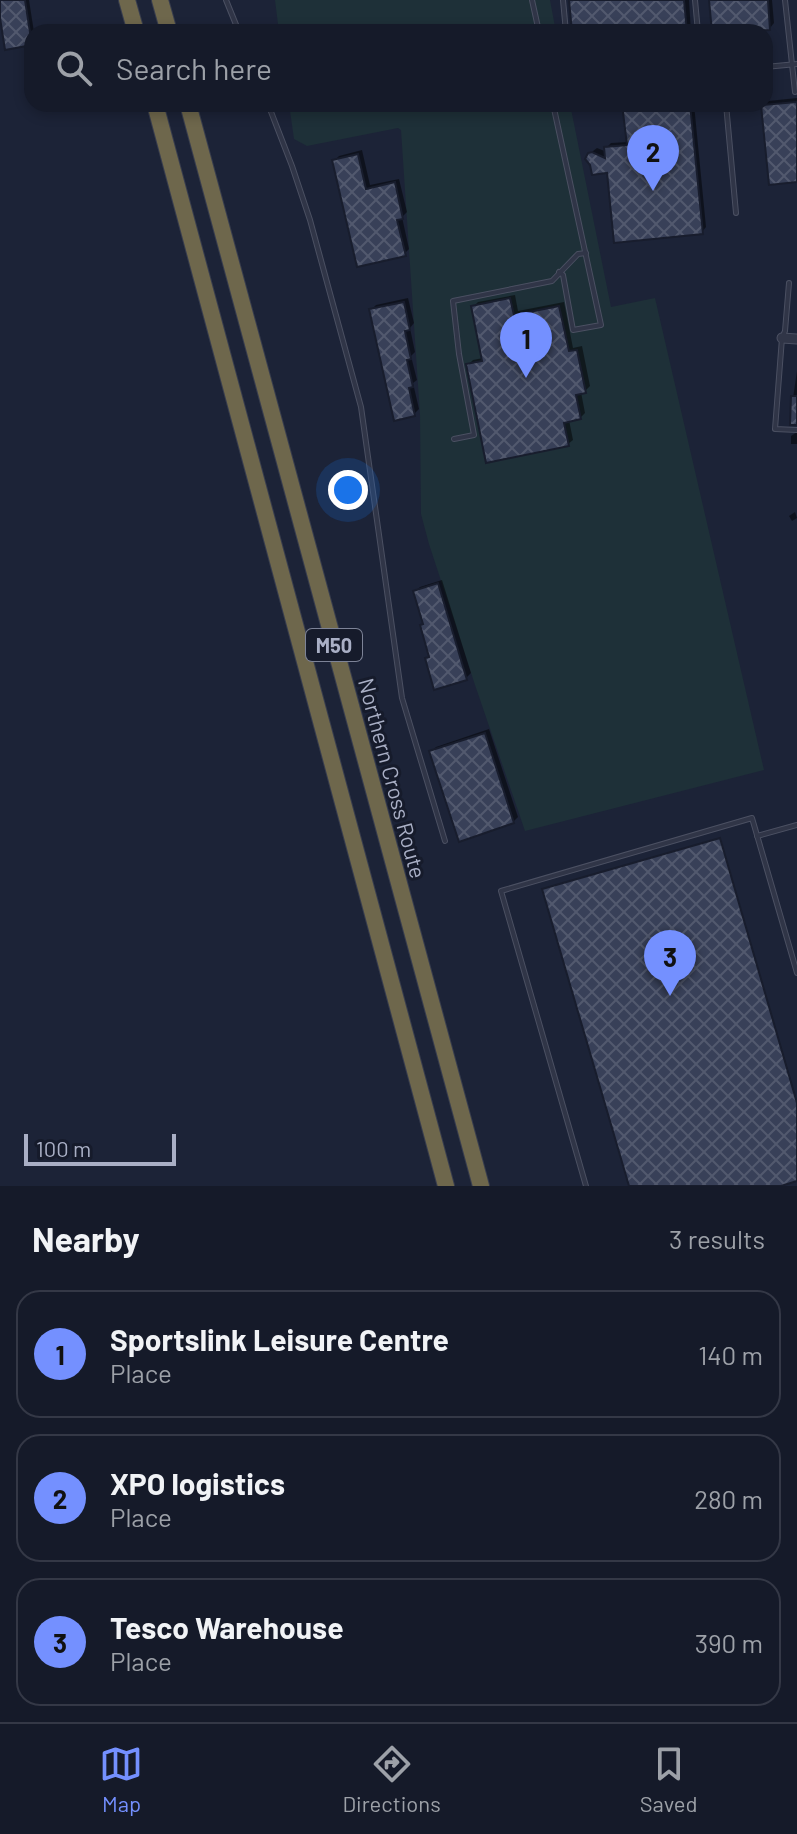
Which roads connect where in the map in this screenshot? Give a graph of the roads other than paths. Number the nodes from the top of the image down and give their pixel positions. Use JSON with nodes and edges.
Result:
{"nodes":[{"id":1,"x":127,"y":0,"type":"edge"},
{"id":2,"x":160,"y":0,"type":"edge"},
{"id":3,"x":226,"y":0,"type":"edge"},
{"id":4,"x":532,"y":0,"type":"edge"},
{"id":5,"x":563,"y":0,"type":"edge"},
{"id":6,"x":695,"y":0,"type":"edge"},
{"id":7,"x":785,"y":0,"type":"edge"},
{"id":8,"x":134,"y":24,"type":"edge"},
{"id":9,"x":167,"y":24,"type":"edge"},
{"id":10,"x":236,"y":24,"type":"edge"},
{"id":11,"x":537,"y":24,"type":"edge"},
{"id":12,"x":565,"y":24,"type":"edge"},
{"id":13,"x":697,"y":24,"type":"edge"},
{"id":14,"x":795,"y":64,"type":"edge"},
{"id":15,"x":773,"y":66,"type":"edge"},
{"id":16,"x":795,"y":92,"type":"edge"},
{"id":17,"x":157,"y":112,"type":"edge"},
{"id":18,"x":190,"y":112,"type":"edge"},
{"id":19,"x":271,"y":112,"type":"edge"},
{"id":20,"x":555,"y":112,"type":"edge"},
{"id":21,"x":727,"y":112,"type":"edge"},
{"id":22,"x":736,"y":213,"type":"dead end"},
{"id":23,"x":586,"y":253,"type":"junction"},
{"id":24,"x":559,"y":272,"type":"junction"},
{"id":25,"x":789,"y":283,"type":"dead end"},
{"id":26,"x":782,"y":338,"type":"junction"},
{"id":27,"x":797,"y":339,"type":"edge"},
{"id":28,"x":797,"y":430,"type":"edge"},
{"id":29,"x":454,"y":439,"type":"dead end"},
{"id":30,"x":797,"y":825,"type":"edge"},
{"id":31,"x":757,"y":836,"type":"junction"},
{"id":32,"x":445,"y":841,"type":"dead end"},
{"id":33,"x":797,"y":938,"type":"edge"},
{"id":34,"x":788,"y":941,"type":"junction"},
{"id":35,"x":797,"y":973,"type":"edge"},
{"id":36,"x":446,"y":1186,"type":"edge"},
{"id":37,"x":481,"y":1186,"type":"edge"},
{"id":38,"x":586,"y":1186,"type":"edge"}],
"edges":[{"from":1,"to":8,"type":"highway"},
{"from":2,"to":9,"type":"highway"},
{"from":3,"to":10,"type":"lane"},
{"from":4,"to":11,"type":"lane"},
{"from":5,"to":12,"type":"lane"},
{"from":6,"to":13,"type":"lane"},
{"from":7,"to":14,"type":"lane"},
{"from":14,"to":15,"type":"lane"},
{"from":14,"to":16,"type":"lane"},
{"from":17,"to":36,"type":"highway","number":"M50"},
{"from":18,"to":37,"type":"highway","name":"Northern Cross Route","number":"M50"},
{"from":19,"to":32,"type":"lane"},
{"from":20,"to":23,"type":"lane"},
{"from":21,"to":22,"type":"lane"},
{"from":23,"to":24,"type":"lane"},
{"from":23,"to":24,"type":"lane"},
{"from":24,"to":29,"type":"lane"},
{"from":25,"to":26,"type":"lane"},
{"from":26,"to":27,"type":"street"},
{"from":26,"to":28,"type":"lane"},
{"from":30,"to":31,"type":"lane"},
{"from":31,"to":34,"type":"lane"},
{"from":31,"to":38,"type":"lane"},
{"from":33,"to":34,"type":"lane"},
{"from":34,"to":35,"type":"lane"}]}
